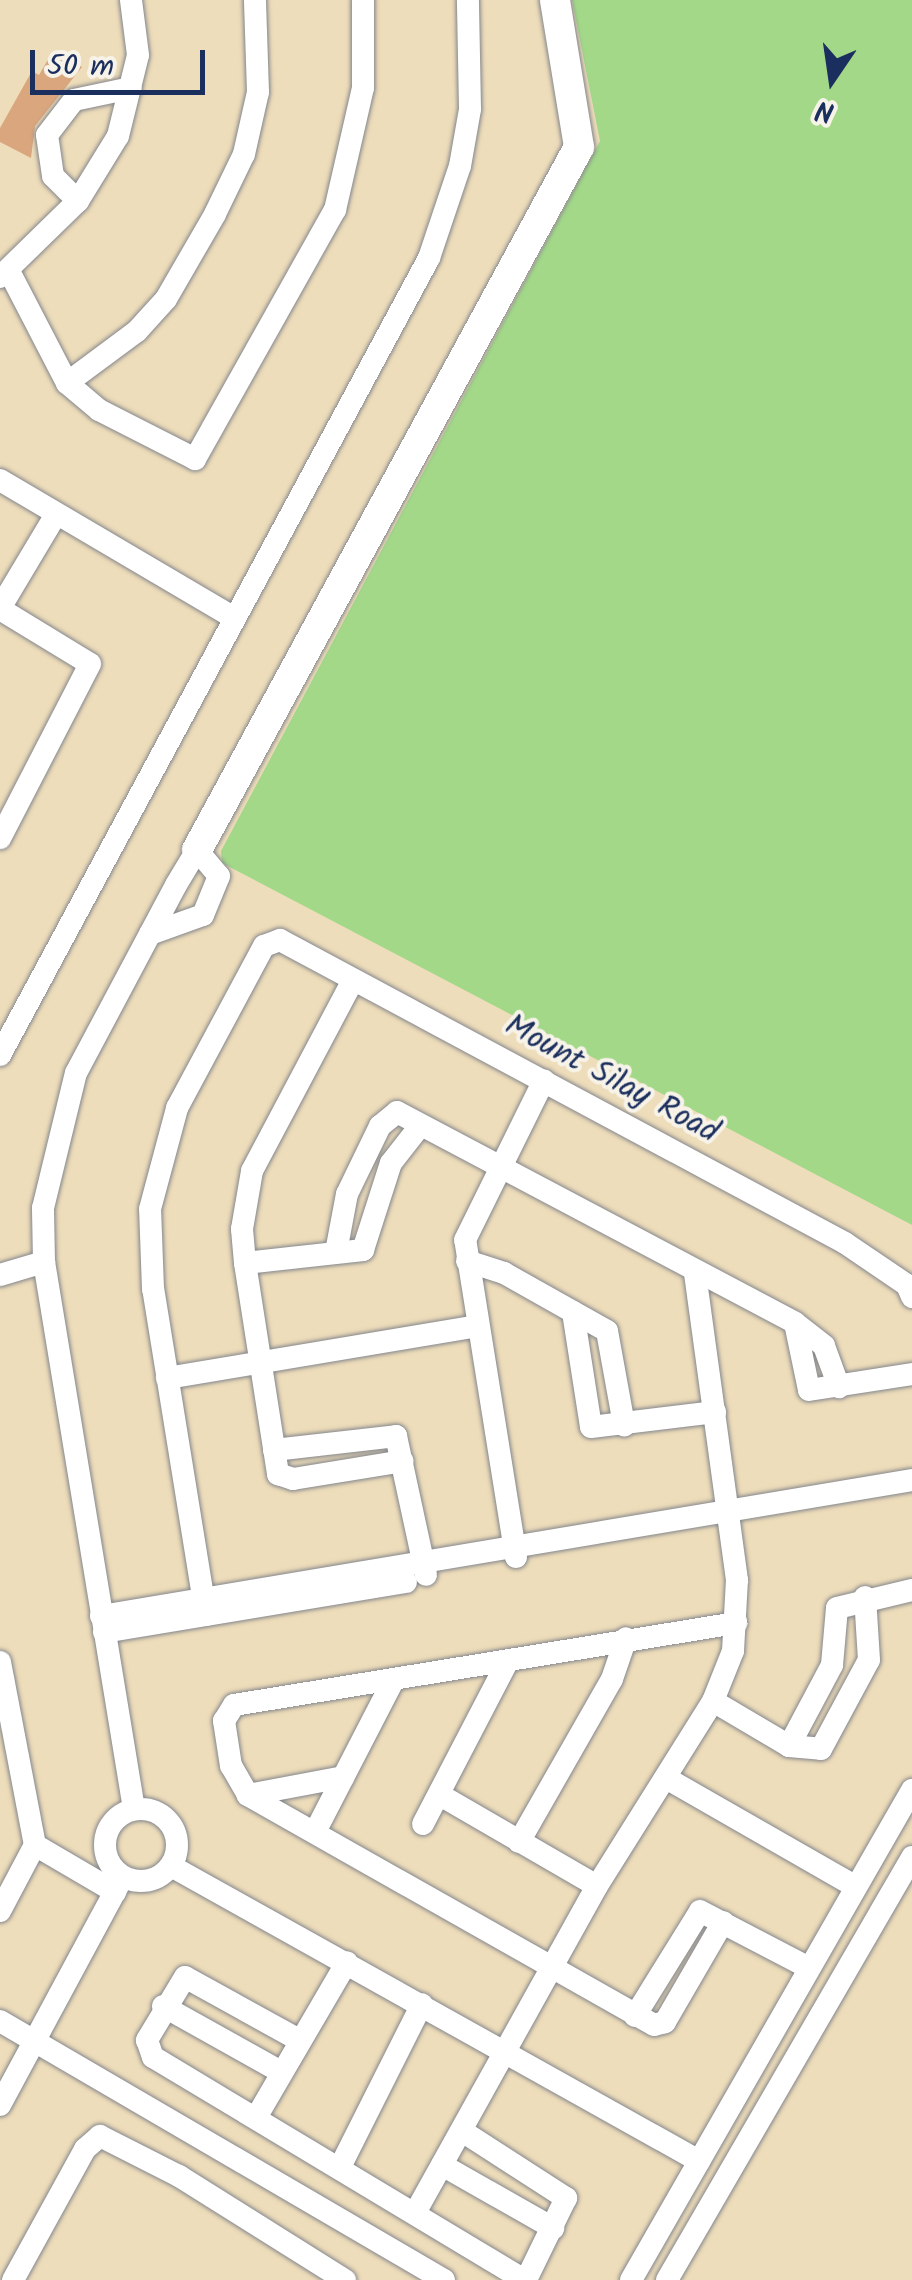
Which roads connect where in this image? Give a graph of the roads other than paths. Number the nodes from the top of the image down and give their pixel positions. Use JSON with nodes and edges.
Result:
{"nodes":[{"id":1,"x":131,"y":0,"type":"edge"},
{"id":2,"x":255,"y":0,"type":"edge"},
{"id":3,"x":363,"y":0,"type":"edge"},
{"id":4,"x":468,"y":0,"type":"edge"},
{"id":5,"x":555,"y":0,"type":"edge"},
{"id":6,"x":131,"y":88,"type":"junction"},
{"id":7,"x":78,"y":202,"type":"junction"},
{"id":8,"x":5,"y":275,"type":"edge"},
{"id":9,"x":67,"y":383,"type":"junction"},
{"id":10,"x":0,"y":480,"type":"edge"},
{"id":11,"x":55,"y":516,"type":"junction"},
{"id":12,"x":0,"y":608,"type":"edge"},
{"id":13,"x":234,"y":618,"type":"junction"},
{"id":14,"x":0,"y":838,"type":"edge"},
{"id":15,"x":197,"y":850,"type":"junction"},
{"id":16,"x":150,"y":934,"type":"junction"},
{"id":17,"x":352,"y":982,"type":"junction"},
{"id":18,"x":0,"y":1055,"type":"edge"},
{"id":19,"x":544,"y":1080,"type":"junction"},
{"id":20,"x":420,"y":1126,"type":"junction"},
{"id":21,"x":500,"y":1168,"type":"junction"},
{"id":22,"x":336,"y":1252,"type":"junction"},
{"id":23,"x":467,"y":1261,"type":"junction"},
{"id":24,"x":44,"y":1262,"type":"junction"},
{"id":25,"x":245,"y":1263,"type":"junction"},
{"id":26,"x":0,"y":1274,"type":"edge"},
{"id":27,"x":695,"y":1275,"type":"junction"},
{"id":28,"x":910,"y":1291,"type":"edge"},
{"id":29,"x":573,"y":1312,"type":"junction"},
{"id":30,"x":794,"y":1324,"type":"junction"},
{"id":31,"x":477,"y":1326,"type":"junction"},
{"id":32,"x":258,"y":1362,"type":"junction"},
{"id":33,"x":912,"y":1374,"type":"edge"},
{"id":34,"x":167,"y":1378,"type":"junction"},
{"id":35,"x":840,"y":1387,"type":"junction"},
{"id":36,"x":715,"y":1412,"type":"junction"},
{"id":37,"x":624,"y":1425,"type":"junction"},
{"id":38,"x":912,"y":1480,"type":"edge"},
{"id":39,"x":912,"y":1494,"type":"edge"},
{"id":40,"x":729,"y":1517,"type":"junction"},
{"id":41,"x":515,"y":1553,"type":"junction"},
{"id":42,"x":426,"y":1571,"type":"junction"},
{"id":43,"x":912,"y":1590,"type":"edge"},
{"id":44,"x":865,"y":1597,"type":"junction"},
{"id":45,"x":205,"y":1607,"type":"junction"},
{"id":46,"x":736,"y":1623,"type":"junction"},
{"id":47,"x":103,"y":1624,"type":"junction"},
{"id":48,"x":626,"y":1638,"type":"junction"},
{"id":49,"x":508,"y":1661,"type":"junction"},
{"id":50,"x":0,"y":1662,"type":"edge"},
{"id":51,"x":394,"y":1679,"type":"junction"},
{"id":52,"x":713,"y":1701,"type":"junction"},
{"id":53,"x":789,"y":1746,"type":"junction"},
{"id":54,"x":0,"y":1768,"type":"edge"},
{"id":55,"x":343,"y":1777,"type":"junction"},
{"id":56,"x":666,"y":1778,"type":"junction"},
{"id":57,"x":25,"y":1782,"type":"junction"},
{"id":58,"x":912,"y":1790,"type":"edge"},
{"id":59,"x":248,"y":1794,"type":"junction"},
{"id":60,"x":440,"y":1795,"type":"junction"},
{"id":61,"x":134,"y":1810,"type":"junction"},
{"id":62,"x":424,"y":1824,"type":"dead end"},
{"id":63,"x":314,"y":1832,"type":"junction"},
{"id":64,"x":519,"y":1842,"type":"junction"},
{"id":65,"x":35,"y":1845,"type":"junction"},
{"id":66,"x":912,"y":1856,"type":"edge"},
{"id":67,"x":172,"y":1866,"type":"junction"},
{"id":68,"x":119,"y":1885,"type":"junction"},
{"id":69,"x":597,"y":1886,"type":"junction"},
{"id":70,"x":856,"y":1887,"type":"junction"},
{"id":71,"x":0,"y":1911,"type":"edge"},
{"id":72,"x":347,"y":1962,"type":"junction"},
{"id":73,"x":809,"y":1968,"type":"junction"},
{"id":74,"x":553,"y":1969,"type":"junction"},
{"id":75,"x":422,"y":2004,"type":"junction"},
{"id":76,"x":164,"y":2006,"type":"junction"},
{"id":77,"x":0,"y":2021,"type":"edge"},
{"id":78,"x":299,"y":2040,"type":"junction"},
{"id":79,"x":36,"y":2042,"type":"junction"},
{"id":80,"x":505,"y":2050,"type":"junction"},
{"id":81,"x":281,"y":2072,"type":"junction"},
{"id":82,"x":0,"y":2105,"type":"edge"},
{"id":83,"x":256,"y":2116,"type":"junction"},
{"id":84,"x":462,"y":2131,"type":"junction"},
{"id":85,"x":699,"y":2162,"type":"junction"},
{"id":86,"x":442,"y":2166,"type":"junction"},
{"id":87,"x":340,"y":2167,"type":"junction"},
{"id":88,"x":415,"y":2213,"type":"junction"},
{"id":89,"x":554,"y":2228,"type":"junction"},
{"id":90,"x":18,"y":2278,"type":"edge"},
{"id":91,"x":346,"y":2280,"type":"edge"},
{"id":92,"x":444,"y":2280,"type":"edge"},
{"id":93,"x":525,"y":2280,"type":"edge"},
{"id":94,"x":631,"y":2280,"type":"edge"},
{"id":95,"x":667,"y":2280,"type":"edge"}],
"edges":[{"from":1,"to":6,"type":"street"},
{"from":2,"to":9,"type":"street"},
{"from":3,"to":9,"type":"street"},
{"from":4,"to":13,"type":"street"},
{"from":5,"to":15,"type":"street"},
{"from":6,"to":7,"type":"street"},
{"from":6,"to":7,"type":"street"},
{"from":7,"to":8,"type":"street"},
{"from":8,"to":9,"type":"street"},
{"from":10,"to":11,"type":"street"},
{"from":11,"to":12,"type":"street"},
{"from":11,"to":13,"type":"street"},
{"from":12,"to":14,"type":"street"},
{"from":13,"to":18,"type":"street"},
{"from":15,"to":16,"type":"street"},
{"from":15,"to":16,"type":"street"},
{"from":16,"to":24,"type":"street"},
{"from":17,"to":19,"type":"street","name":"Mount Silay Road"},
{"from":17,"to":25,"type":"street"},
{"from":17,"to":34,"type":"street","name":"Mount Silay Road"},
{"from":19,"to":21,"type":"street"},
{"from":19,"to":28,"type":"street","name":"Mount Silay Road"},
{"from":20,"to":21,"type":"street"},
{"from":20,"to":22,"type":"street"},
{"from":20,"to":22,"type":"street"},
{"from":21,"to":23,"type":"street"},
{"from":21,"to":27,"type":"street"},
{"from":22,"to":25,"type":"street"},
{"from":23,"to":29,"type":"street"},
{"from":23,"to":31,"type":"street"},
{"from":24,"to":26,"type":"street"},
{"from":24,"to":47,"type":"street"},
{"from":25,"to":32,"type":"street"},
{"from":27,"to":30,"type":"street"},
{"from":27,"to":36,"type":"street"},
{"from":29,"to":37,"type":"street"},
{"from":29,"to":37,"type":"street"},
{"from":30,"to":35,"type":"street"},
{"from":30,"to":35,"type":"street"},
{"from":31,"to":32,"type":"street"},
{"from":31,"to":41,"type":"street"},
{"from":32,"to":34,"type":"street"},
{"from":32,"to":42,"type":"street"},
{"from":33,"to":35,"type":"street"},
{"from":34,"to":45,"type":"street"},
{"from":36,"to":37,"type":"street"},
{"from":36,"to":40,"type":"street"},
{"from":38,"to":40,"type":"street"},
{"from":39,"to":40,"type":"street"},
{"from":40,"to":41,"type":"street"},
{"from":40,"to":46,"type":"street"},
{"from":41,"to":42,"type":"street"},
{"from":42,"to":45,"type":"street"},
{"from":43,"to":44,"type":"street"},
{"from":44,"to":53,"type":"street"},
{"from":44,"to":53,"type":"street"},
{"from":45,"to":47,"type":"street"},
{"from":46,"to":48,"type":"street"},
{"from":46,"to":52,"type":"street"},
{"from":47,"to":61,"type":"street"},
{"from":48,"to":49,"type":"street"},
{"from":48,"to":64,"type":"street"},
{"from":49,"to":51,"type":"street"},
{"from":49,"to":60,"type":"street"},
{"from":50,"to":57,"type":"street"},
{"from":51,"to":55,"type":"street"},
{"from":51,"to":59,"type":"street"},
{"from":52,"to":53,"type":"street"},
{"from":52,"to":56,"type":"street"},
{"from":54,"to":57,"type":"street"},
{"from":55,"to":59,"type":"street"},
{"from":55,"to":63,"type":"street"},
{"from":56,"to":69,"type":"street"},
{"from":56,"to":70,"type":"street"},
{"from":57,"to":65,"type":"street"},
{"from":58,"to":70,"type":"street"},
{"from":59,"to":63,"type":"street"},
{"from":60,"to":62,"type":"street"},
{"from":60,"to":64,"type":"street"},
{"from":61,"to":67,"type":"street"},
{"from":61,"to":68,"type":"street"},
{"from":63,"to":74,"type":"street"},
{"from":64,"to":69,"type":"street"},
{"from":65,"to":68,"type":"street"},
{"from":65,"to":71,"type":"street"},
{"from":66,"to":95,"type":"street"},
{"from":67,"to":68,"type":"street"},
{"from":67,"to":72,"type":"street"},
{"from":68,"to":79,"type":"street"},
{"from":69,"to":74,"type":"street"},
{"from":70,"to":73,"type":"street"},
{"from":72,"to":75,"type":"street"},
{"from":72,"to":78,"type":"street"},
{"from":73,"to":74,"type":"street"},
{"from":73,"to":85,"type":"street"},
{"from":74,"to":80,"type":"street"},
{"from":75,"to":80,"type":"street"},
{"from":75,"to":87,"type":"street"},
{"from":76,"to":78,"type":"street"},
{"from":76,"to":81,"type":"street"},
{"from":76,"to":83,"type":"street"},
{"from":77,"to":79,"type":"street"},
{"from":78,"to":81,"type":"street"},
{"from":79,"to":82,"type":"street"},
{"from":79,"to":92,"type":"street"},
{"from":80,"to":84,"type":"street"},
{"from":80,"to":85,"type":"street"},
{"from":81,"to":83,"type":"street"},
{"from":83,"to":87,"type":"street"},
{"from":84,"to":86,"type":"street"},
{"from":84,"to":89,"type":"street"},
{"from":85,"to":94,"type":"street"},
{"from":86,"to":88,"type":"street"},
{"from":86,"to":89,"type":"street"},
{"from":87,"to":88,"type":"street"},
{"from":88,"to":93,"type":"street"},
{"from":89,"to":93,"type":"street"},
{"from":90,"to":91,"type":"street"}]}
